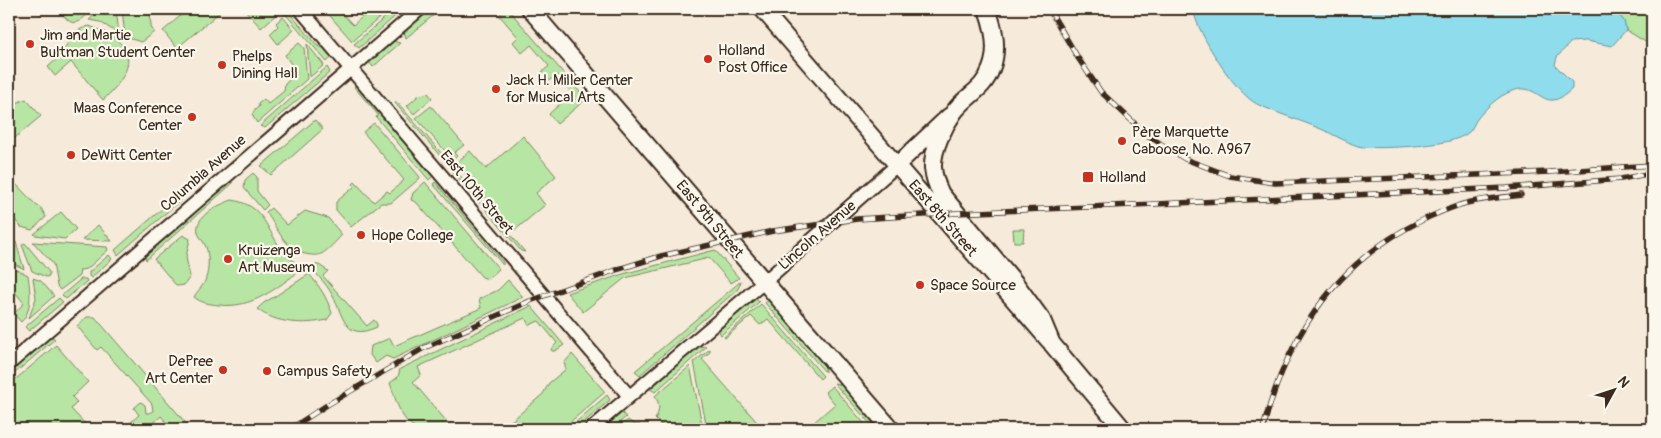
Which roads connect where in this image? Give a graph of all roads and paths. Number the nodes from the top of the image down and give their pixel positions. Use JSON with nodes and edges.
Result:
{"nodes":[{"id":1,"x":300,"y":9,"type":"edge"},
{"id":2,"x":420,"y":9,"type":"edge"},
{"id":3,"x":530,"y":9,"type":"edge"},
{"id":4,"x":762,"y":9,"type":"edge"},
{"id":5,"x":988,"y":11,"type":"edge"},
{"id":6,"x":350,"y":68,"type":"junction"},
{"id":7,"x":954,"y":111,"type":"junction"},
{"id":8,"x":897,"y":165,"type":"junction"},
{"id":9,"x":764,"y":282,"type":"junction"},
{"id":10,"x":1052,"y":344,"type":"junction"},
{"id":11,"x":9,"y":364,"type":"edge"},
{"id":12,"x":629,"y":396,"type":"junction"},
{"id":13,"x":591,"y":429,"type":"edge"},
{"id":14,"x":891,"y":429,"type":"edge"},
{"id":15,"x":1123,"y":429,"type":"edge"}],
"edges":[{"from":1,"to":6,"type":"street","name":"East 10th Street"},
{"from":2,"to":6,"type":"street","name":"Columbia Avenue"},
{"from":3,"to":9,"type":"main road","name":"East 9th Street"},
{"from":4,"to":8,"type":"main road","name":"East 8th Street"},
{"from":5,"to":7,"type":"main road","name":"Lincoln Avenue"},
{"from":6,"to":11,"type":"street","name":"Columbia Avenue"},
{"from":6,"to":12,"type":"street","name":"East 10th Street"},
{"from":7,"to":8,"type":"main road","name":"Lincoln Avenue"},
{"from":7,"to":10,"type":"main road"},
{"from":8,"to":9,"type":"street","name":"Lincoln Avenue"},
{"from":8,"to":10,"type":"main road","name":"East 8th Street"},
{"from":9,"to":12,"type":"street","name":"Lincoln Avenue"},
{"from":9,"to":14,"type":"main road","name":"East 9th Street"},
{"from":10,"to":15,"type":"main road","name":"East 8th Street"},
{"from":12,"to":13,"type":"street","name":"Lincoln Avenue"}]}
